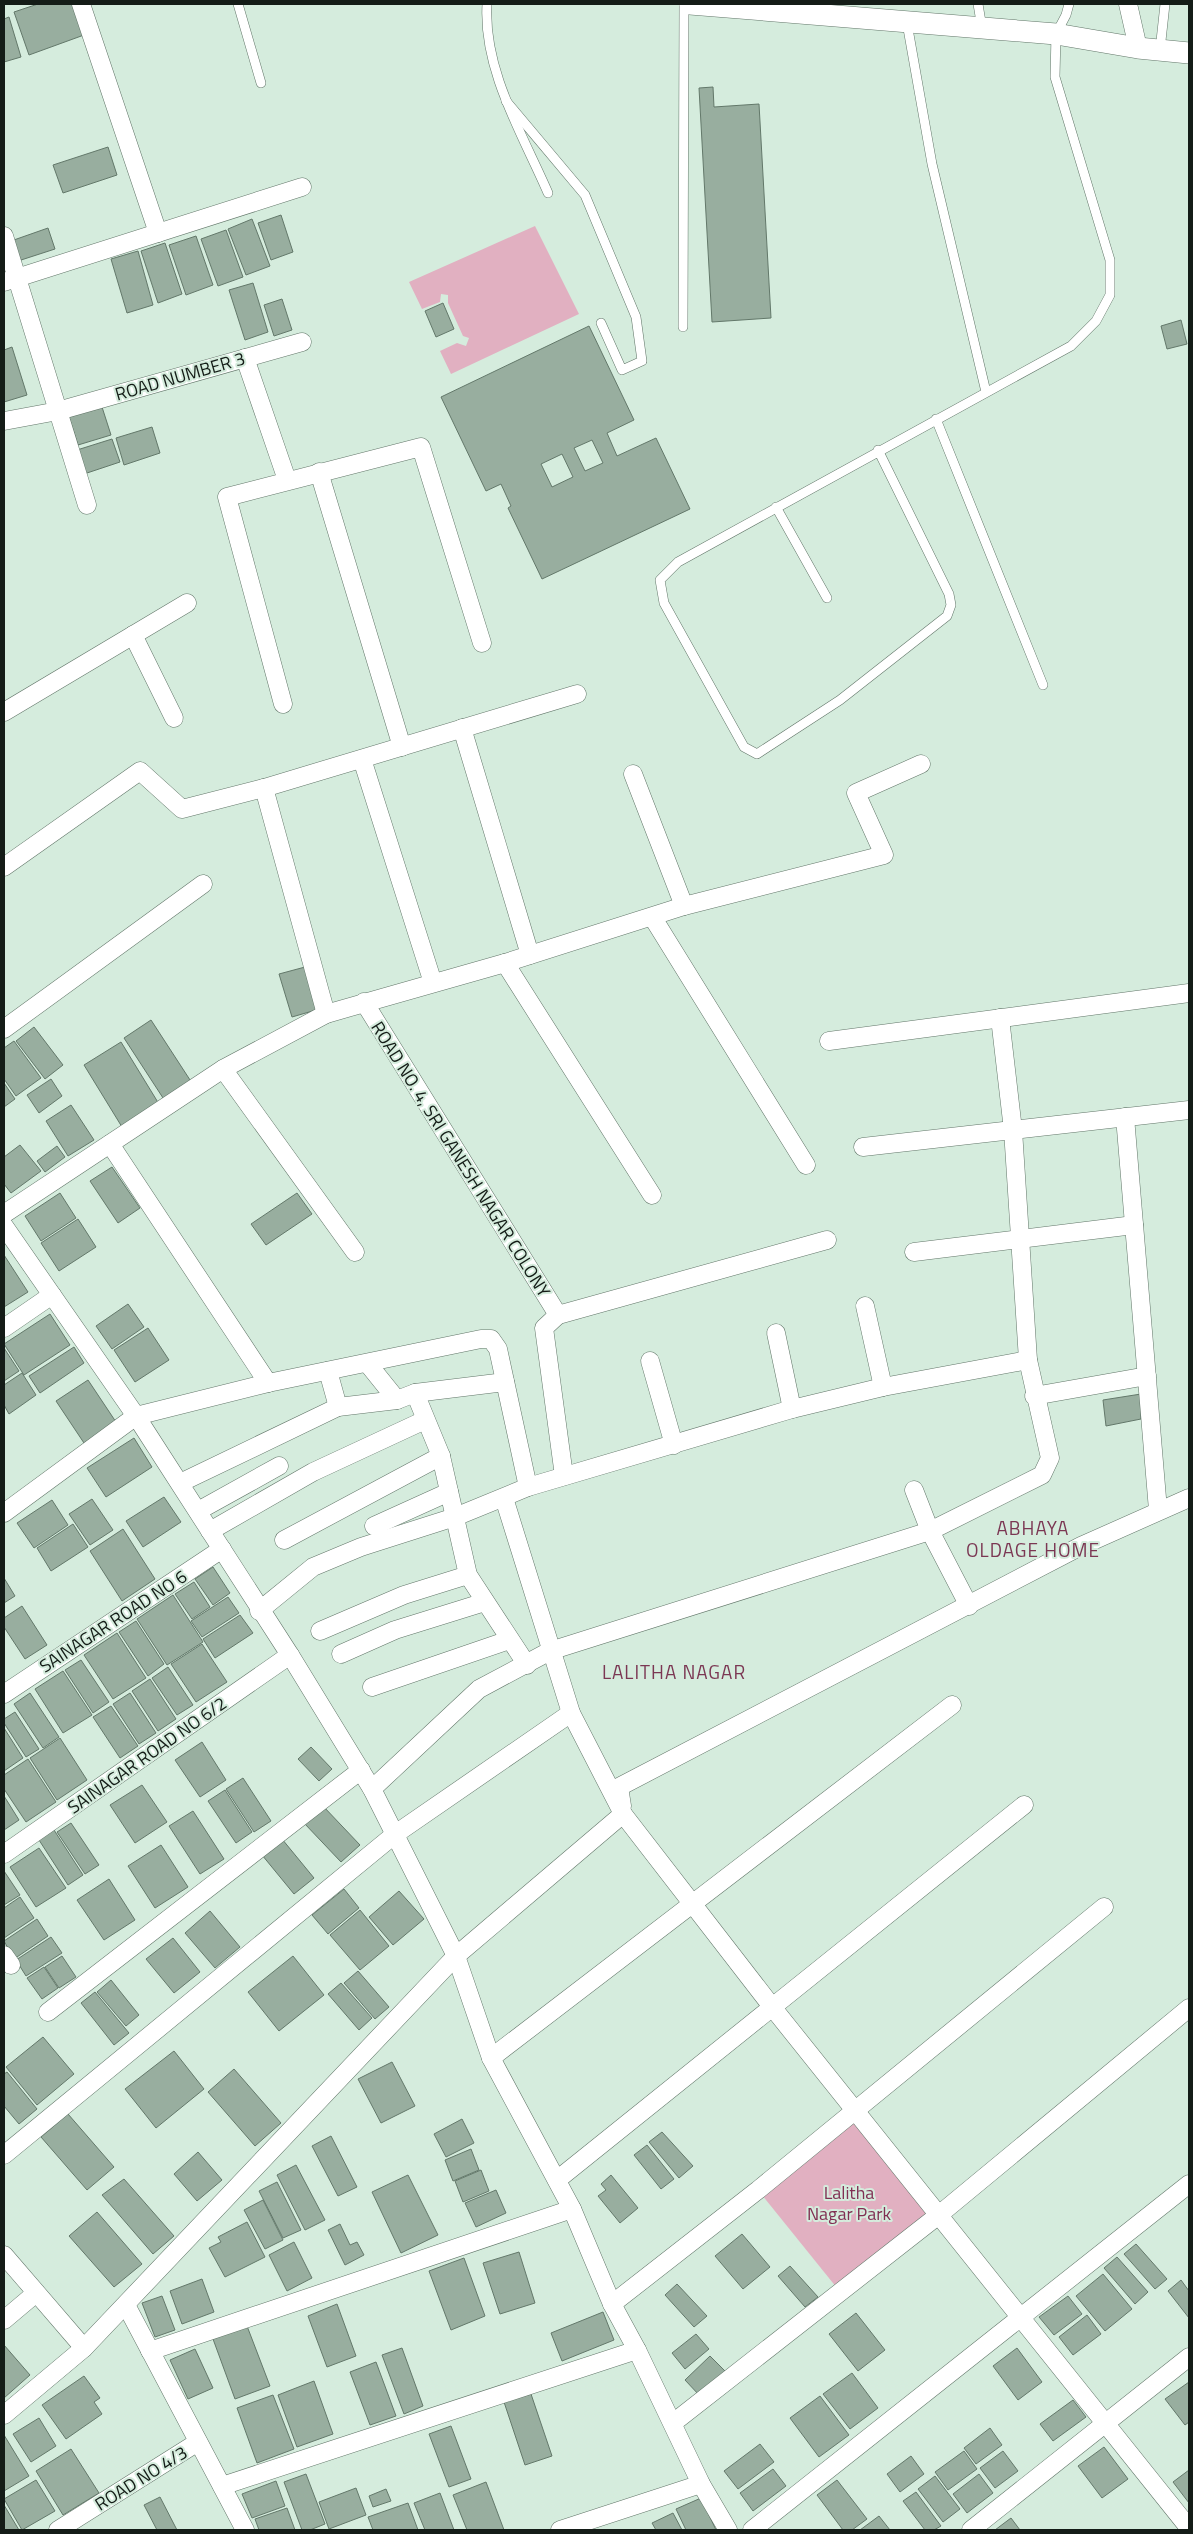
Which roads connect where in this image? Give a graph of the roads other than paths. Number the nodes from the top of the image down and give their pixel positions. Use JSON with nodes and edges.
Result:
{"nodes":[{"id":1,"x":81,"y":4,"type":"edge"},
{"id":2,"x":238,"y":4,"type":"edge"},
{"id":3,"x":487,"y":4,"type":"edge"},
{"id":4,"x":684,"y":4,"type":"edge"},
{"id":5,"x":703,"y":4,"type":"edge"},
{"id":6,"x":978,"y":4,"type":"edge"},
{"id":7,"x":1069,"y":4,"type":"edge"},
{"id":8,"x":1128,"y":4,"type":"edge"},
{"id":9,"x":1165,"y":4,"type":"edge"},
{"id":10,"x":767,"y":7,"type":"edge"},
{"id":11,"x":864,"y":12,"type":"edge"},
{"id":12,"x":907,"y":23,"type":"junction"},
{"id":13,"x":982,"y":29,"type":"junction"},
{"id":14,"x":1056,"y":34,"type":"junction"},
{"id":15,"x":1138,"y":48,"type":"junction"},
{"id":16,"x":1160,"y":50,"type":"junction"},
{"id":17,"x":1189,"y":53,"type":"edge"},
{"id":18,"x":262,"y":83,"type":"dead end"},
{"id":19,"x":506,"y":101,"type":"junction"},
{"id":20,"x":302,"y":187,"type":"dead end"},
{"id":21,"x":548,"y":192,"type":"dead end"},
{"id":22,"x":158,"y":233,"type":"junction"},
{"id":23,"x":4,"y":236,"type":"edge"},
{"id":24,"x":10,"y":280,"type":"edge"},
{"id":25,"x":601,"y":322,"type":"dead end"},
{"id":26,"x":683,"y":327,"type":"dead end"},
{"id":27,"x":302,"y":342,"type":"dead end"},
{"id":28,"x":245,"y":358,"type":"junction"},
{"id":29,"x":986,"y":392,"type":"junction"},
{"id":30,"x":58,"y":411,"type":"junction"},
{"id":31,"x":936,"y":419,"type":"junction"},
{"id":32,"x":4,"y":421,"type":"edge"},
{"id":33,"x":878,"y":450,"type":"junction"},
{"id":34,"x":319,"y":472,"type":"junction"},
{"id":35,"x":286,"y":480,"type":"junction"},
{"id":36,"x":87,"y":505,"type":"dead end"},
{"id":37,"x":776,"y":507,"type":"junction"},
{"id":38,"x":827,"y":598,"type":"dead end"},
{"id":39,"x":187,"y":603,"type":"dead end"},
{"id":40,"x":133,"y":635,"type":"junction"},
{"id":41,"x":482,"y":643,"type":"dead end"},
{"id":42,"x":1043,"y":685,"type":"dead end"},
{"id":43,"x":577,"y":694,"type":"dead end"},
{"id":44,"x":283,"y":704,"type":"dead end"},
{"id":45,"x":4,"y":712,"type":"edge"},
{"id":46,"x":174,"y":718,"type":"dead end"},
{"id":47,"x":462,"y":728,"type":"junction"},
{"id":48,"x":402,"y":747,"type":"junction"},
{"id":49,"x":362,"y":759,"type":"junction"},
{"id":50,"x":921,"y":764,"type":"dead end"},
{"id":51,"x":633,"y":774,"type":"dead end"},
{"id":52,"x":264,"y":788,"type":"junction"},
{"id":53,"x":4,"y":867,"type":"edge"},
{"id":54,"x":203,"y":884,"type":"dead end"},
{"id":55,"x":684,"y":906,"type":"junction"},
{"id":56,"x":653,"y":918,"type":"junction"},
{"id":57,"x":530,"y":955,"type":"junction"},
{"id":58,"x":505,"y":963,"type":"junction"},
{"id":59,"x":433,"y":983,"type":"junction"},
{"id":60,"x":1189,"y":993,"type":"edge"},
{"id":61,"x":364,"y":1002,"type":"junction"},
{"id":62,"x":326,"y":1014,"type":"junction"},
{"id":63,"x":1000,"y":1018,"type":"junction"},
{"id":64,"x":4,"y":1029,"type":"edge"},
{"id":65,"x":829,"y":1041,"type":"dead end"},
{"id":66,"x":223,"y":1069,"type":"junction"},
{"id":67,"x":1189,"y":1110,"type":"edge"},
{"id":68,"x":1125,"y":1117,"type":"junction"},
{"id":69,"x":1013,"y":1130,"type":"junction"},
{"id":70,"x":110,"y":1144,"type":"junction"},
{"id":71,"x":863,"y":1147,"type":"dead end"},
{"id":72,"x":806,"y":1165,"type":"dead end"},
{"id":73,"x":652,"y":1195,"type":"dead end"},
{"id":74,"x":4,"y":1214,"type":"edge"},
{"id":75,"x":1134,"y":1225,"type":"junction"},
{"id":76,"x":4,"y":1226,"type":"edge"},
{"id":77,"x":827,"y":1240,"type":"dead end"},
{"id":78,"x":1020,"y":1240,"type":"junction"},
{"id":79,"x":355,"y":1252,"type":"dead end"},
{"id":80,"x":914,"y":1252,"type":"dead end"},
{"id":81,"x":52,"y":1295,"type":"junction"},
{"id":82,"x":865,"y":1306,"type":"dead end"},
{"id":83,"x":558,"y":1315,"type":"junction"},
{"id":84,"x":4,"y":1328,"type":"edge"},
{"id":85,"x":776,"y":1333,"type":"dead end"},
{"id":86,"x":1028,"y":1360,"type":"junction"},
{"id":87,"x":650,"y":1361,"type":"dead end"},
{"id":88,"x":368,"y":1364,"type":"junction"},
{"id":89,"x":328,"y":1371,"type":"junction"},
{"id":90,"x":1146,"y":1376,"type":"junction"},
{"id":91,"x":268,"y":1382,"type":"junction"},
{"id":92,"x":505,"y":1382,"type":"junction"},
{"id":93,"x":883,"y":1387,"type":"junction"},
{"id":94,"x":415,"y":1393,"type":"junction"},
{"id":95,"x":1034,"y":1396,"type":"junction"},
{"id":96,"x":397,"y":1400,"type":"junction"},
{"id":97,"x":338,"y":1407,"type":"junction"},
{"id":98,"x":792,"y":1409,"type":"junction"},
{"id":99,"x":136,"y":1416,"type":"junction"},
{"id":100,"x":425,"y":1420,"type":"junction"},
{"id":101,"x":674,"y":1446,"type":"junction"},
{"id":102,"x":441,"y":1456,"type":"junction"},
{"id":103,"x":279,"y":1466,"type":"dead end"},
{"id":104,"x":564,"y":1476,"type":"junction"},
{"id":105,"x":180,"y":1483,"type":"junction"},
{"id":106,"x":528,"y":1487,"type":"junction"},
{"id":107,"x":914,"y":1490,"type":"dead end"},
{"id":108,"x":449,"y":1492,"type":"junction"},
{"id":109,"x":504,"y":1498,"type":"junction"},
{"id":110,"x":1189,"y":1498,"type":"edge"},
{"id":111,"x":1158,"y":1510,"type":"junction"},
{"id":112,"x":198,"y":1511,"type":"junction"},
{"id":113,"x":4,"y":1513,"type":"edge"},
{"id":114,"x":455,"y":1517,"type":"junction"},
{"id":115,"x":374,"y":1526,"type":"dead end"},
{"id":116,"x":210,"y":1531,"type":"junction"},
{"id":117,"x":930,"y":1531,"type":"junction"},
{"id":118,"x":284,"y":1540,"type":"dead end"},
{"id":119,"x":222,"y":1549,"type":"junction"},
{"id":120,"x":468,"y":1575,"type":"junction"},
{"id":121,"x":485,"y":1602,"type":"junction"},
{"id":122,"x":969,"y":1606,"type":"junction"},
{"id":123,"x":259,"y":1611,"type":"junction"},
{"id":124,"x":320,"y":1631,"type":"dead end"},
{"id":125,"x":509,"y":1640,"type":"junction"},
{"id":126,"x":550,"y":1651,"type":"junction"},
{"id":127,"x":341,"y":1654,"type":"dead end"},
{"id":128,"x":290,"y":1655,"type":"junction"},
{"id":129,"x":526,"y":1665,"type":"junction"},
{"id":130,"x":372,"y":1687,"type":"dead end"},
{"id":131,"x":4,"y":1694,"type":"edge"},
{"id":132,"x":952,"y":1705,"type":"dead end"},
{"id":133,"x":571,"y":1713,"type":"junction"},
{"id":134,"x":360,"y":1770,"type":"junction"},
{"id":135,"x":372,"y":1789,"type":"junction"},
{"id":136,"x":1024,"y":1805,"type":"dead end"},
{"id":137,"x":623,"y":1814,"type":"junction"},
{"id":138,"x":394,"y":1836,"type":"junction"},
{"id":139,"x":4,"y":1854,"type":"edge"},
{"id":140,"x":694,"y":1904,"type":"junction"},
{"id":141,"x":1104,"y":1907,"type":"dead end"},
{"id":142,"x":456,"y":1956,"type":"junction"},
{"id":143,"x":773,"y":2008,"type":"junction"},
{"id":144,"x":1189,"y":2008,"type":"edge"},
{"id":145,"x":48,"y":2012,"type":"dead end"},
{"id":146,"x":491,"y":2058,"type":"junction"},
{"id":147,"x":856,"y":2110,"type":"junction"},
{"id":148,"x":4,"y":2156,"type":"edge"},
{"id":149,"x":558,"y":2180,"type":"junction"},
{"id":150,"x":1189,"y":2184,"type":"edge"},
{"id":151,"x":572,"y":2209,"type":"junction"},
{"id":152,"x":940,"y":2214,"type":"junction"},
{"id":153,"x":4,"y":2255,"type":"edge"},
{"id":154,"x":36,"y":2293,"type":"junction"},
{"id":155,"x":612,"y":2304,"type":"junction"},
{"id":156,"x":126,"y":2305,"type":"junction"},
{"id":157,"x":1022,"y":2318,"type":"junction"},
{"id":158,"x":4,"y":2320,"type":"edge"},
{"id":159,"x":84,"y":2348,"type":"junction"},
{"id":160,"x":637,"y":2350,"type":"junction"},
{"id":161,"x":150,"y":2351,"type":"junction"},
{"id":162,"x":1189,"y":2358,"type":"edge"},
{"id":163,"x":4,"y":2415,"type":"edge"},
{"id":164,"x":673,"y":2423,"type":"junction"},
{"id":165,"x":1107,"y":2423,"type":"junction"},
{"id":166,"x":198,"y":2442,"type":"junction"},
{"id":167,"x":702,"y":2484,"type":"junction"},
{"id":168,"x":222,"y":2486,"type":"junction"},
{"id":169,"x":1186,"y":2526,"type":"edge"},
{"id":170,"x":58,"y":2530,"type":"edge"},
{"id":171,"x":245,"y":2530,"type":"edge"},
{"id":172,"x":560,"y":2530,"type":"edge"},
{"id":173,"x":728,"y":2530,"type":"edge"},
{"id":174,"x":752,"y":2530,"type":"edge"},
{"id":175,"x":971,"y":2530,"type":"edge"}],
"edges":[{"from":1,"to":22,"type":"street"},
{"from":2,"to":18,"type":"lane"},
{"from":3,"to":19,"type":"lane"},
{"from":4,"to":26,"type":"lane"},
{"from":5,"to":10,"type":"street"},
{"from":6,"to":13,"type":"lane"},
{"from":7,"to":14,"type":"lane"},
{"from":8,"to":15,"type":"street"},
{"from":9,"to":16,"type":"lane"},
{"from":10,"to":11,"type":"street"},
{"from":11,"to":12,"type":"street"},
{"from":12,"to":13,"type":"street"},
{"from":12,"to":29,"type":"lane"},
{"from":13,"to":14,"type":"street"},
{"from":14,"to":15,"type":"street"},
{"from":14,"to":29,"type":"lane"},
{"from":15,"to":16,"type":"street"},
{"from":16,"to":17,"type":"street"},
{"from":19,"to":21,"type":"lane"},
{"from":19,"to":25,"type":"lane"},
{"from":20,"to":22,"type":"street"},
{"from":22,"to":24,"type":"street"},
{"from":23,"to":24,"type":"street"},
{"from":24,"to":30,"type":"street"},
{"from":27,"to":28,"type":"street","name":"ROAD NUMBER 3"},
{"from":28,"to":30,"type":"street","name":"ROAD NUMBER 3"},
{"from":28,"to":35,"type":"street"},
{"from":29,"to":31,"type":"lane"},
{"from":30,"to":32,"type":"street","name":"ROAD NUMBER 3"},
{"from":30,"to":36,"type":"street"},
{"from":31,"to":33,"type":"lane"},
{"from":31,"to":42,"type":"lane"},
{"from":33,"to":37,"type":"lane"},
{"from":33,"to":37,"type":"lane"},
{"from":34,"to":35,"type":"street"},
{"from":34,"to":41,"type":"street"},
{"from":34,"to":48,"type":"street"},
{"from":35,"to":44,"type":"street"},
{"from":37,"to":38,"type":"lane"},
{"from":39,"to":40,"type":"street"},
{"from":40,"to":45,"type":"street"},
{"from":40,"to":46,"type":"street"},
{"from":43,"to":47,"type":"street"},
{"from":47,"to":48,"type":"street"},
{"from":47,"to":57,"type":"street"},
{"from":48,"to":49,"type":"street"},
{"from":49,"to":52,"type":"street"},
{"from":49,"to":59,"type":"street"},
{"from":50,"to":55,"type":"street"},
{"from":51,"to":55,"type":"street"},
{"from":52,"to":53,"type":"street"},
{"from":52,"to":62,"type":"street"},
{"from":54,"to":64,"type":"street"},
{"from":55,"to":56,"type":"street"},
{"from":56,"to":57,"type":"street"},
{"from":56,"to":72,"type":"street"},
{"from":57,"to":58,"type":"street"},
{"from":58,"to":59,"type":"street"},
{"from":58,"to":73,"type":"street"},
{"from":59,"to":61,"type":"street"},
{"from":60,"to":63,"type":"street"},
{"from":61,"to":62,"type":"street"},
{"from":61,"to":83,"type":"street","name":"ROAD NO. 4, SRI GANESH NAGAR COLONY"},
{"from":62,"to":66,"type":"street"},
{"from":63,"to":65,"type":"street"},
{"from":63,"to":69,"type":"street"},
{"from":66,"to":70,"type":"street"},
{"from":66,"to":79,"type":"street"},
{"from":67,"to":68,"type":"street"},
{"from":68,"to":69,"type":"street"},
{"from":68,"to":75,"type":"street"},
{"from":69,"to":71,"type":"street"},
{"from":69,"to":78,"type":"street"},
{"from":70,"to":74,"type":"street"},
{"from":70,"to":91,"type":"street"},
{"from":75,"to":78,"type":"street"},
{"from":75,"to":90,"type":"street"},
{"from":76,"to":81,"type":"street"},
{"from":77,"to":83,"type":"street"},
{"from":78,"to":80,"type":"street"},
{"from":78,"to":86,"type":"street"},
{"from":81,"to":84,"type":"street"},
{"from":81,"to":99,"type":"street"},
{"from":82,"to":93,"type":"street"},
{"from":83,"to":104,"type":"street"},
{"from":85,"to":98,"type":"street"},
{"from":86,"to":93,"type":"street"},
{"from":86,"to":95,"type":"street"},
{"from":87,"to":101,"type":"street"},
{"from":88,"to":89,"type":"street"},
{"from":88,"to":92,"type":"street"},
{"from":88,"to":96,"type":"street"},
{"from":89,"to":91,"type":"street"},
{"from":89,"to":97,"type":"street"},
{"from":90,"to":95,"type":"street"},
{"from":90,"to":111,"type":"street"},
{"from":91,"to":99,"type":"street"},
{"from":92,"to":94,"type":"street"},
{"from":92,"to":106,"type":"street"},
{"from":93,"to":98,"type":"street"},
{"from":94,"to":96,"type":"street"},
{"from":94,"to":100,"type":"street"},
{"from":95,"to":117,"type":"street"},
{"from":96,"to":97,"type":"street"},
{"from":97,"to":105,"type":"street"},
{"from":98,"to":101,"type":"street"},
{"from":99,"to":105,"type":"street"},
{"from":99,"to":113,"type":"street"},
{"from":100,"to":102,"type":"street"},
{"from":100,"to":116,"type":"street"},
{"from":101,"to":104,"type":"street"},
{"from":102,"to":108,"type":"street"},
{"from":102,"to":118,"type":"street"},
{"from":103,"to":112,"type":"street"},
{"from":104,"to":106,"type":"street"},
{"from":105,"to":112,"type":"street"},
{"from":106,"to":109,"type":"street"},
{"from":107,"to":117,"type":"street"},
{"from":108,"to":114,"type":"street"},
{"from":108,"to":115,"type":"street"},
{"from":109,"to":114,"type":"street"},
{"from":109,"to":126,"type":"street"},
{"from":110,"to":111,"type":"street"},
{"from":111,"to":122,"type":"street"},
{"from":112,"to":116,"type":"street"},
{"from":114,"to":120,"type":"street"},
{"from":114,"to":123,"type":"street"},
{"from":116,"to":119,"type":"street"},
{"from":117,"to":122,"type":"street"},
{"from":117,"to":126,"type":"street"},
{"from":119,"to":123,"type":"street"},
{"from":119,"to":131,"type":"street","name":"SAINAGAR ROAD NO 6"},
{"from":120,"to":121,"type":"street"},
{"from":120,"to":124,"type":"street"},
{"from":121,"to":125,"type":"street"},
{"from":121,"to":127,"type":"street"},
{"from":122,"to":137,"type":"street"},
{"from":123,"to":128,"type":"street"},
{"from":125,"to":129,"type":"street"},
{"from":125,"to":130,"type":"street"},
{"from":126,"to":129,"type":"street"},
{"from":126,"to":133,"type":"street"},
{"from":128,"to":134,"type":"street"},
{"from":128,"to":139,"type":"street","name":"SAINAGAR ROAD NO 6/2"},
{"from":129,"to":135,"type":"street"},
{"from":132,"to":140,"type":"street"},
{"from":133,"to":137,"type":"street"},
{"from":133,"to":138,"type":"street"},
{"from":134,"to":135,"type":"street"},
{"from":134,"to":145,"type":"street"},
{"from":135,"to":138,"type":"street"},
{"from":136,"to":143,"type":"street"},
{"from":137,"to":140,"type":"street"},
{"from":137,"to":142,"type":"street"},
{"from":138,"to":142,"type":"street"},
{"from":138,"to":148,"type":"street"},
{"from":140,"to":143,"type":"street"},
{"from":140,"to":146,"type":"street"},
{"from":141,"to":147,"type":"street"},
{"from":142,"to":146,"type":"street"},
{"from":142,"to":156,"type":"street"},
{"from":143,"to":147,"type":"street"},
{"from":143,"to":149,"type":"street"},
{"from":144,"to":152,"type":"street"},
{"from":146,"to":149,"type":"street"},
{"from":147,"to":152,"type":"street"},
{"from":147,"to":155,"type":"street"},
{"from":149,"to":151,"type":"street"},
{"from":150,"to":157,"type":"street"},
{"from":151,"to":155,"type":"street"},
{"from":151,"to":161,"type":"street"},
{"from":152,"to":157,"type":"street"},
{"from":152,"to":164,"type":"street"},
{"from":153,"to":154,"type":"street"},
{"from":154,"to":158,"type":"street"},
{"from":154,"to":159,"type":"street"},
{"from":155,"to":160,"type":"street"},
{"from":156,"to":159,"type":"street"},
{"from":156,"to":161,"type":"street"},
{"from":157,"to":165,"type":"street"},
{"from":157,"to":174,"type":"street"},
{"from":159,"to":163,"type":"street"},
{"from":160,"to":164,"type":"street"},
{"from":160,"to":168,"type":"street"},
{"from":161,"to":166,"type":"street"},
{"from":162,"to":165,"type":"street"},
{"from":164,"to":167,"type":"street"},
{"from":165,"to":169,"type":"street"},
{"from":165,"to":175,"type":"street"},
{"from":166,"to":168,"type":"street"},
{"from":166,"to":170,"type":"street","name":"ROAD NO 4/3"},
{"from":167,"to":172,"type":"street"},
{"from":167,"to":173,"type":"street"},
{"from":168,"to":171,"type":"street"}]}
